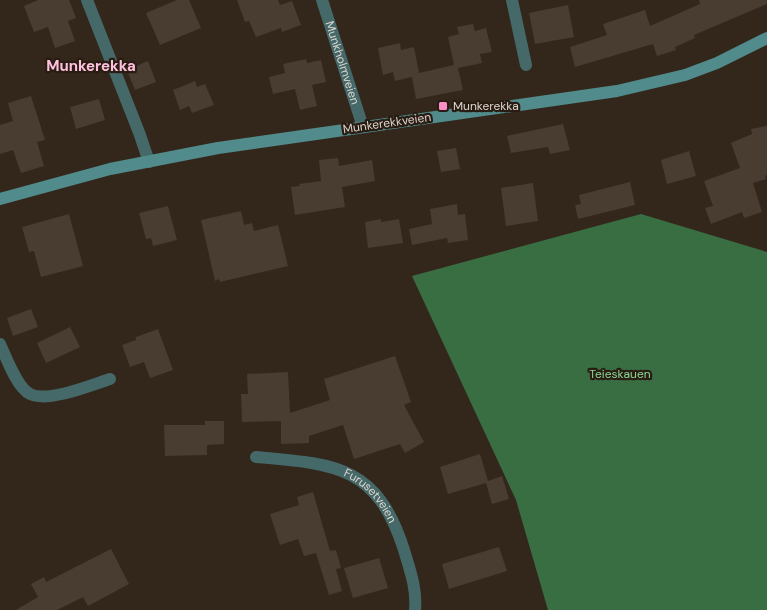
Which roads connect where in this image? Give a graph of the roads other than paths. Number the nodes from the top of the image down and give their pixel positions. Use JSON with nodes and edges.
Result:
{"nodes":[{"id":1,"x":88,"y":0,"type":"edge"},
{"id":2,"x":322,"y":0,"type":"edge"},
{"id":3,"x":512,"y":0,"type":"edge"},
{"id":4,"x":767,"y":38,"type":"edge"},
{"id":5,"x":526,"y":65,"type":"dead end"},
{"id":6,"x":363,"y":127,"type":"junction"},
{"id":7,"x":149,"y":162,"type":"junction"},
{"id":8,"x":0,"y":199,"type":"edge"},
{"id":9,"x":0,"y":344,"type":"edge"},
{"id":10,"x":110,"y":379,"type":"dead end"},
{"id":11,"x":256,"y":457,"type":"dead end"},
{"id":12,"x":414,"y":610,"type":"edge"}],
"edges":[{"from":1,"to":7,"type":"street"},
{"from":2,"to":6,"type":"street","name":"Munkholmveien"},
{"from":3,"to":5,"type":"street"},
{"from":4,"to":6,"type":"main road","name":"Munkerekkveien"},
{"from":6,"to":7,"type":"main road","name":"Munkerekkveien"},
{"from":7,"to":8,"type":"main road","name":"Munkerekkveien"},
{"from":9,"to":10,"type":"street"},
{"from":11,"to":12,"type":"street","name":"Furusetveien"}]}
